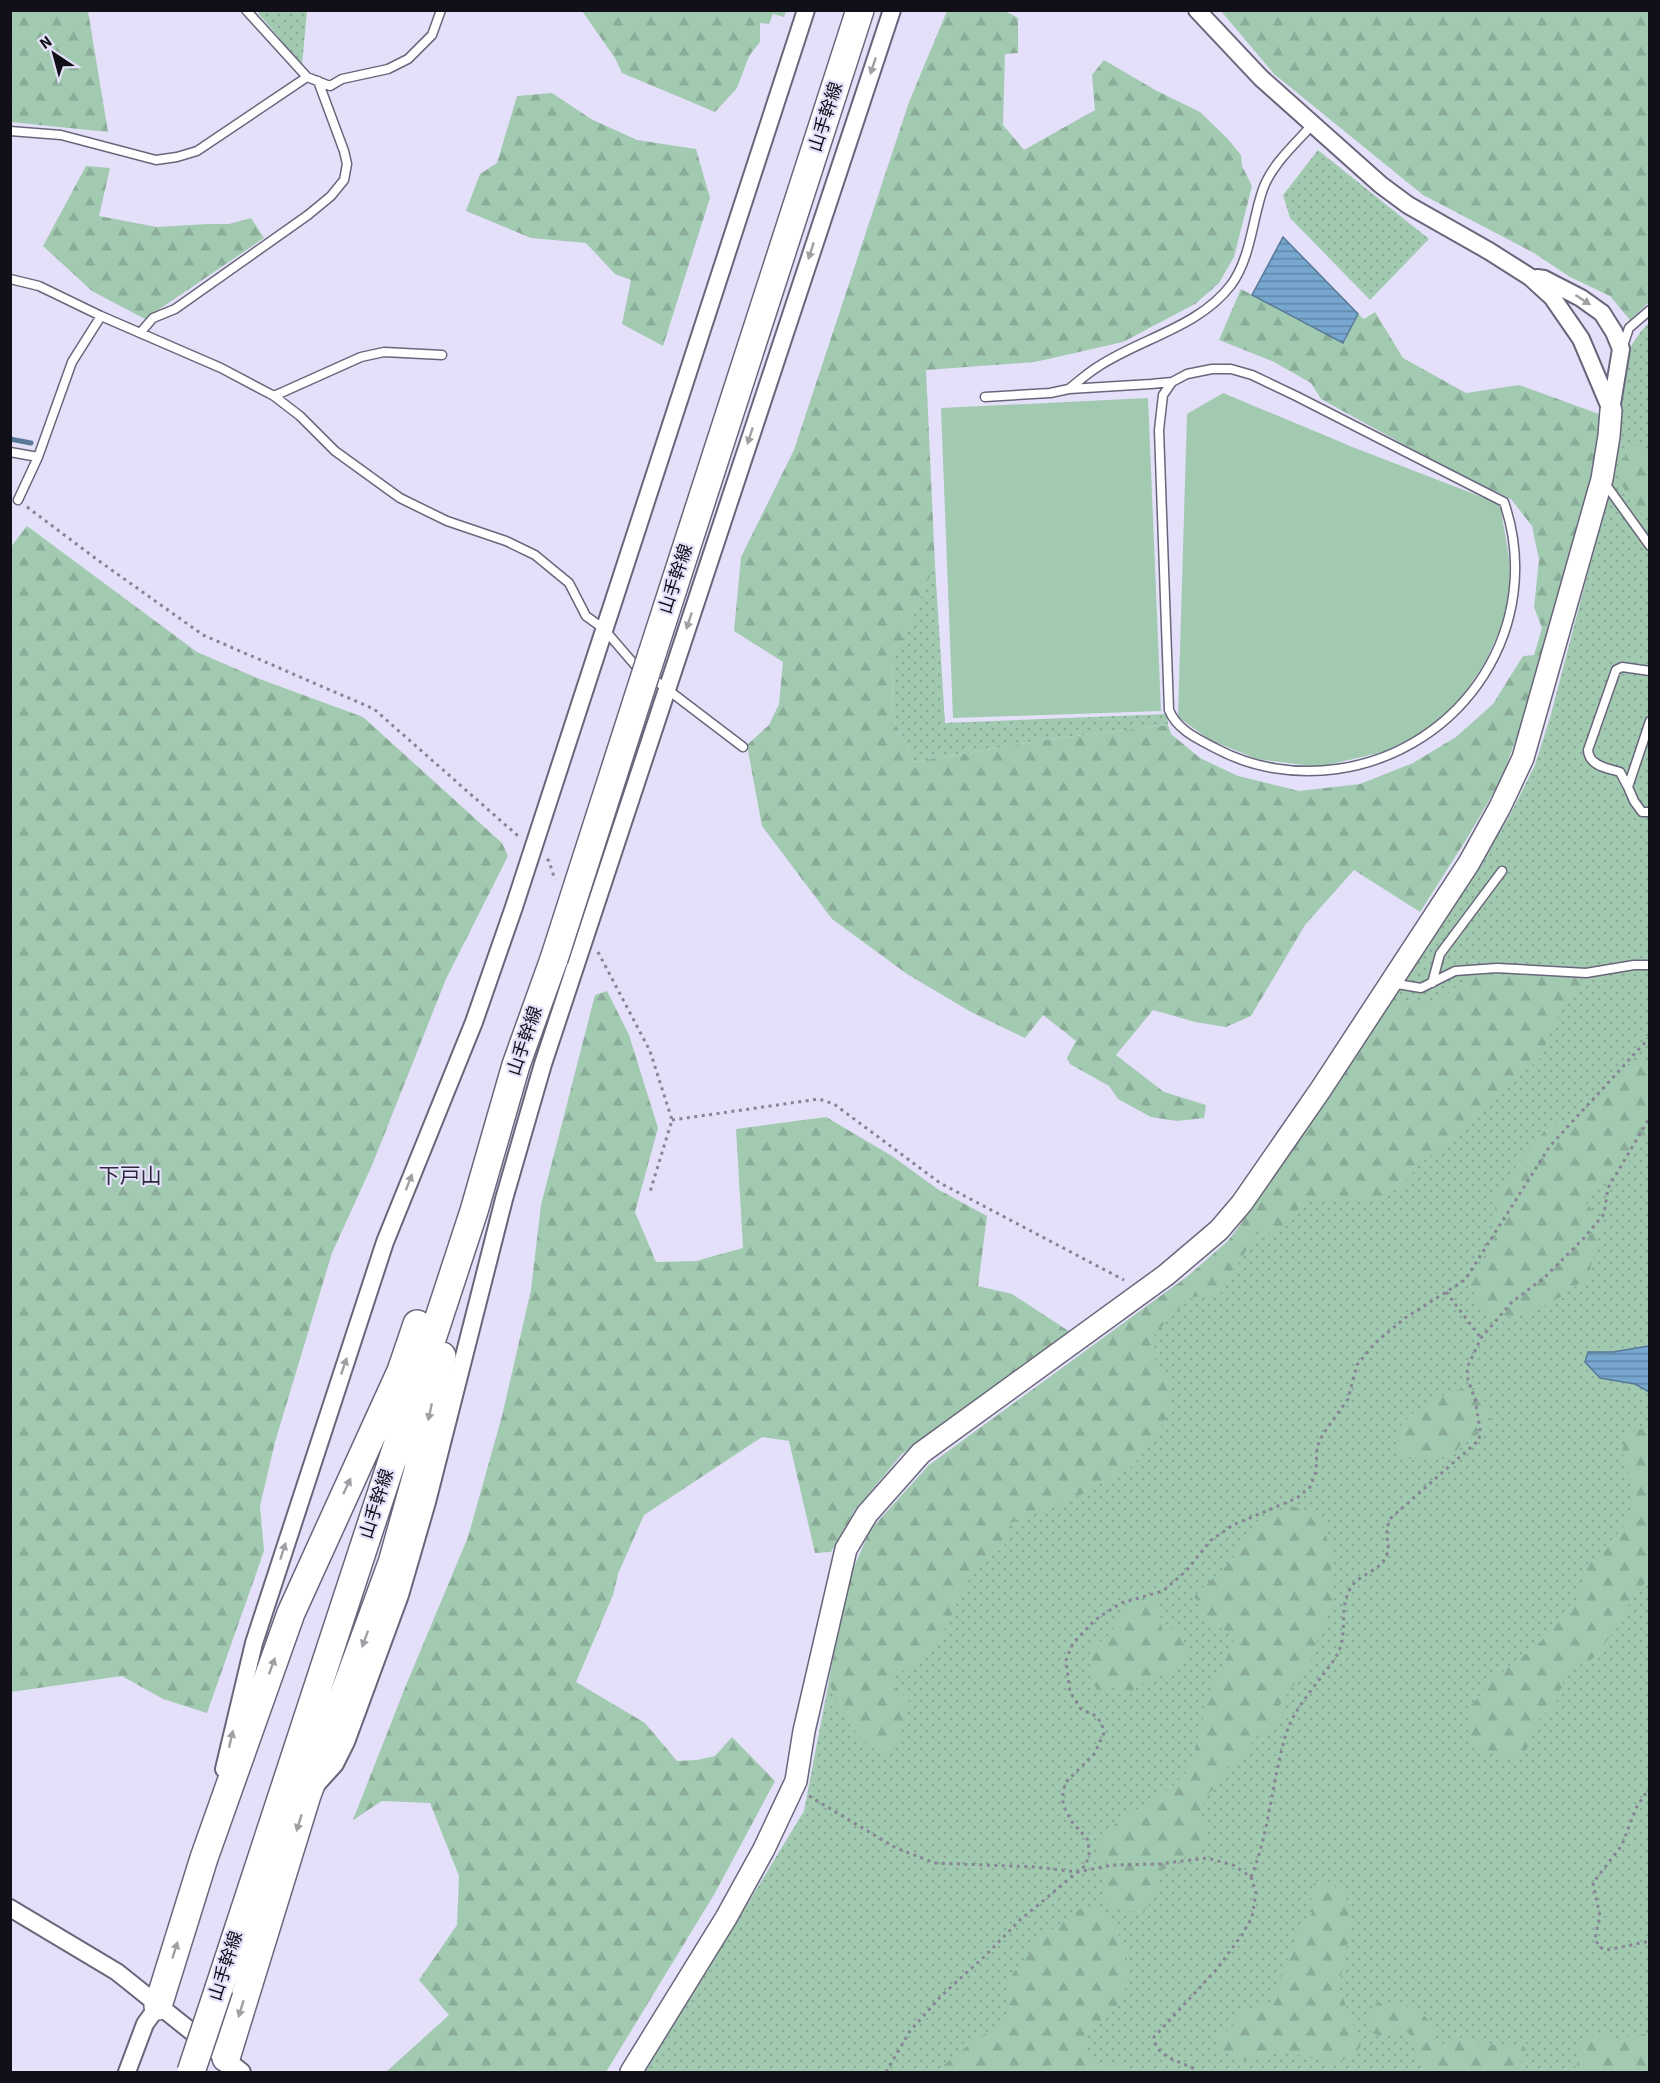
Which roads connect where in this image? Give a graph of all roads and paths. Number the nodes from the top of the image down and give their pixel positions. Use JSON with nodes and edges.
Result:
{"nodes":[{"id":1,"x":246,"y":10,"type":"edge"},
{"id":2,"x":441,"y":10,"type":"edge"},
{"id":3,"x":806,"y":10,"type":"edge"},
{"id":4,"x":855,"y":10,"type":"edge"},
{"id":5,"x":860,"y":10,"type":"edge"},
{"id":6,"x":892,"y":10,"type":"edge"},
{"id":7,"x":1197,"y":10,"type":"edge"},
{"id":8,"x":841,"y":71,"type":"junction"},
{"id":9,"x":307,"y":77,"type":"junction"},
{"id":10,"x":318,"y":81,"type":"junction"},
{"id":11,"x":1313,"y":124,"type":"junction"},
{"id":12,"x":10,"y":131,"type":"edge"},
{"id":13,"x":1530,"y":277,"type":"junction"},
{"id":14,"x":10,"y":279,"type":"edge"},
{"id":15,"x":1650,"y":310,"type":"edge"},
{"id":16,"x":101,"y":316,"type":"junction"},
{"id":17,"x":141,"y":333,"type":"junction"},
{"id":18,"x":1621,"y":349,"type":"junction"},
{"id":19,"x":442,"y":356,"type":"dead end"},
{"id":20,"x":1172,"y":381,"type":"junction"},
{"id":21,"x":1069,"y":389,"type":"junction"},
{"id":22,"x":274,"y":396,"type":"junction"},
{"id":23,"x":985,"y":397,"type":"dead end"},
{"id":24,"x":1611,"y":410,"type":"junction"},
{"id":25,"x":10,"y":452,"type":"edge"},
{"id":26,"x":38,"y":457,"type":"junction"},
{"id":27,"x":1602,"y":479,"type":"junction"},
{"id":28,"x":18,"y":501,"type":"joint"},
{"id":29,"x":1650,"y":546,"type":"edge"},
{"id":30,"x":604,"y":629,"type":"junction"},
{"id":31,"x":1650,"y":671,"type":"edge"},
{"id":32,"x":667,"y":689,"type":"junction"},
{"id":33,"x":1650,"y":721,"type":"edge"},
{"id":34,"x":743,"y":747,"type":"dead end"},
{"id":35,"x":1628,"y":787,"type":"junction"},
{"id":36,"x":1650,"y":812,"type":"edge"},
{"id":37,"x":533,"y":849,"type":"junction"},
{"id":38,"x":1502,"y":871,"type":"dead end"},
{"id":39,"x":556,"y":883,"type":"dead end"},
{"id":40,"x":586,"y":935,"type":"junction"},
{"id":41,"x":1650,"y":965,"type":"edge"},
{"id":42,"x":1391,"y":982,"type":"junction"},
{"id":43,"x":1432,"y":983,"type":"junction"},
{"id":44,"x":1650,"y":1037,"type":"edge"},
{"id":45,"x":516,"y":1065,"type":"junction"},
{"id":46,"x":1650,"y":1118,"type":"edge"},
{"id":47,"x":672,"y":1120,"type":"junction"},
{"id":48,"x":650,"y":1192,"type":"dead end"},
{"id":49,"x":474,"y":1211,"type":"junction"},
{"id":50,"x":1145,"y":1291,"type":"junction"},
{"id":51,"x":1446,"y":1292,"type":"junction"},
{"id":52,"x":1481,"y":1338,"type":"junction"},
{"id":53,"x":796,"y":1782,"type":"junction"},
{"id":54,"x":1650,"y":1787,"type":"edge"},
{"id":55,"x":308,"y":1795,"type":"junction"},
{"id":56,"x":204,"y":1858,"type":"junction"},
{"id":57,"x":1078,"y":1872,"type":"junction"},
{"id":58,"x":1251,"y":1877,"type":"junction"},
{"id":59,"x":10,"y":1908,"type":"edge"},
{"id":60,"x":1650,"y":1941,"type":"edge"},
{"id":61,"x":158,"y":2006,"type":"junction"},
{"id":62,"x":230,"y":2068,"type":"edge"},
{"id":63,"x":127,"y":2073,"type":"edge"},
{"id":64,"x":190,"y":2073,"type":"edge"},
{"id":65,"x":631,"y":2073,"type":"edge"},
{"id":66,"x":886,"y":2073,"type":"edge"},
{"id":67,"x":1197,"y":2073,"type":"edge"}],
"edges":[{"from":1,"to":9,"type":"lane"},
{"from":2,"to":10,"type":"lane"},
{"from":3,"to":30,"type":"street"},
{"from":4,"to":8,"type":"main road"},
{"from":5,"to":8,"type":"main road","name":"山手幹線"},
{"from":6,"to":32,"type":"street","one_way":true},
{"from":7,"to":11,"type":"street"},
{"from":8,"to":45,"type":"main road","name":"山手幹線","bridge":true},
{"from":9,"to":10,"type":"lane"},
{"from":9,"to":12,"type":"lane"},
{"from":10,"to":17,"type":"lane"},
{"from":11,"to":13,"type":"street"},
{"from":11,"to":21,"type":"lane"},
{"from":13,"to":18,"type":"street","one_way":true},
{"from":13,"to":24,"type":"street"},
{"from":14,"to":16,"type":"lane"},
{"from":15,"to":18,"type":"lane"},
{"from":16,"to":17,"type":"lane"},
{"from":16,"to":26,"type":"lane"},
{"from":17,"to":22,"type":"lane"},
{"from":18,"to":24,"type":"street"},
{"from":19,"to":22,"type":"lane"},
{"from":20,"to":20,"type":"lane"},
{"from":20,"to":21,"type":"lane"},
{"from":21,"to":23,"type":"lane"},
{"from":22,"to":30,"type":"lane"},
{"from":24,"to":27,"type":"street"},
{"from":25,"to":26,"type":"lane"},
{"from":26,"to":28,"type":"lane"},
{"from":27,"to":29,"type":"lane"},
{"from":27,"to":42,"type":"street"},
{"from":28,"to":37,"type":"path"},
{"from":30,"to":32,"type":"lane"},
{"from":30,"to":37,"type":"street"},
{"from":31,"to":35,"type":"lane"},
{"from":32,"to":34,"type":"lane"},
{"from":32,"to":40,"type":"street"},
{"from":33,"to":35,"type":"lane"},
{"from":35,"to":36,"type":"lane"},
{"from":37,"to":39,"type":"path"},
{"from":56,"to":37,"type":"street","one_way":true},
{"from":38,"to":43,"type":"lane"},
{"from":40,"to":47,"type":"path"},
{"from":40,"to":55,"type":"street"},
{"from":41,"to":43,"type":"lane"},
{"from":42,"to":43,"type":"lane"},
{"from":42,"to":50,"type":"street"},
{"from":44,"to":51,"type":"path"},
{"from":45,"to":49,"type":"main road","name":"山手幹線"},
{"from":56,"to":45,"type":"main road","one_way":true},
{"from":46,"to":52,"type":"path"},
{"from":47,"to":48,"type":"path"},
{"from":47,"to":50,"type":"path"},
{"from":49,"to":55,"type":"main road","one_way":true},
{"from":49,"to":64,"type":"main road","name":"山手幹線","bridge":true},
{"from":50,"to":53,"type":"street"},
{"from":51,"to":52,"type":"path"},
{"from":51,"to":57,"type":"path"},
{"from":52,"to":58,"type":"path"},
{"from":53,"to":57,"type":"path"},
{"from":53,"to":65,"type":"street"},
{"from":54,"to":60,"type":"path"},
{"from":55,"to":62,"type":"main road","one_way":true},
{"from":61,"to":56,"type":"main road","one_way":true},
{"from":57,"to":58,"type":"path"},
{"from":57,"to":66,"type":"path"},
{"from":58,"to":67,"type":"path"},
{"from":59,"to":61,"type":"street"},
{"from":61,"to":62,"type":"street"},
{"from":61,"to":63,"type":"street"}]}
